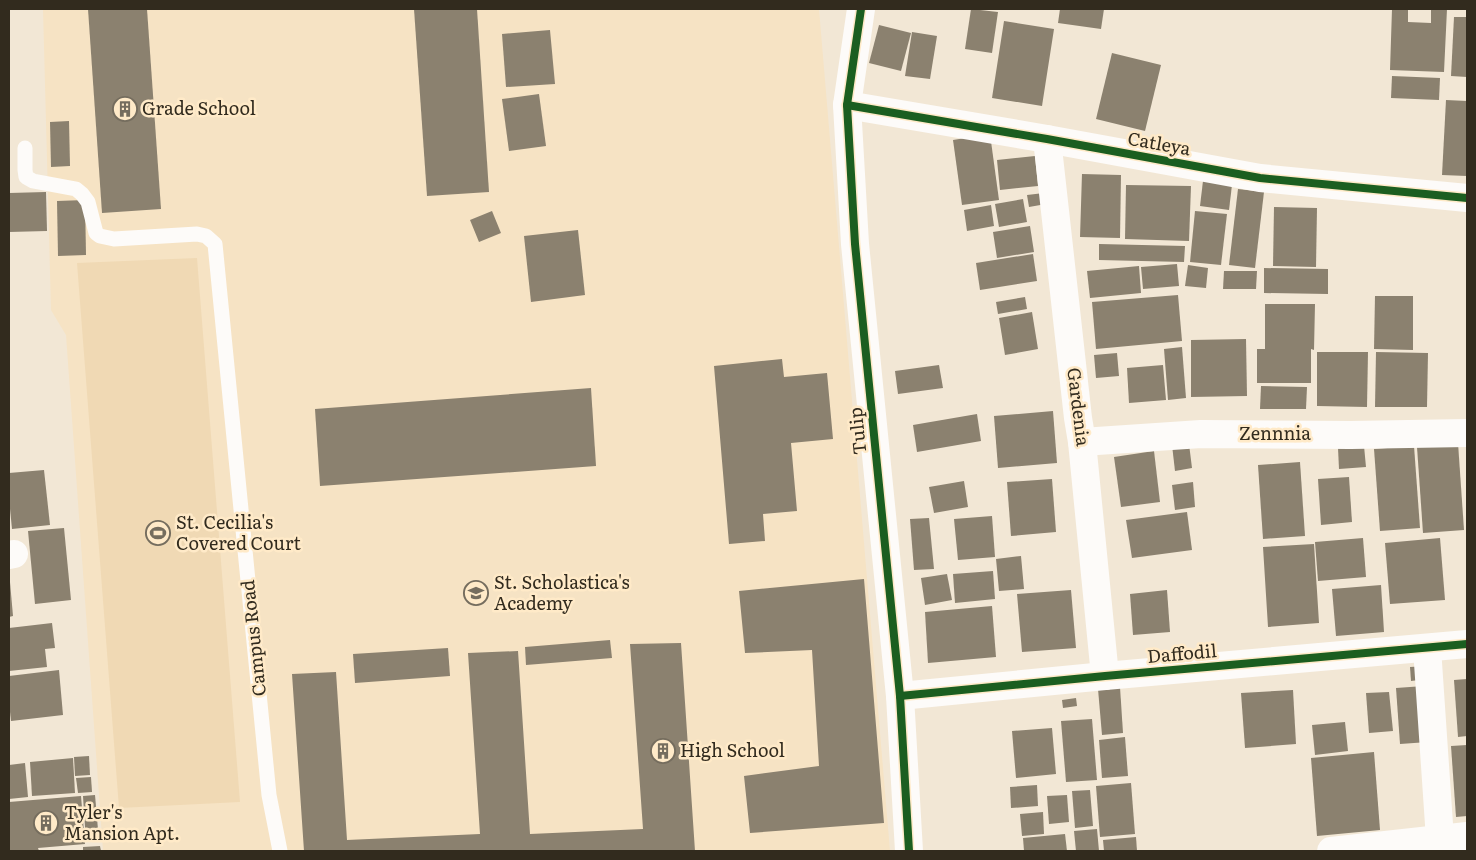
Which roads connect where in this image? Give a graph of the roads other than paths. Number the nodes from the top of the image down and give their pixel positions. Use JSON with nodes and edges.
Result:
{"nodes":[{"id":1,"x":861,"y":9,"type":"edge"},
{"id":2,"x":847,"y":105,"type":"junction"},
{"id":3,"x":1047,"y":139,"type":"junction"},
{"id":4,"x":25,"y":148,"type":"dead end"},
{"id":5,"x":1467,"y":198,"type":"edge"},
{"id":6,"x":1467,"y":433,"type":"edge"},
{"id":7,"x":1082,"y":442,"type":"junction"},
{"id":8,"x":1467,"y":644,"type":"edge"},
{"id":9,"x":1428,"y":648,"type":"junction"},
{"id":10,"x":1105,"y":676,"type":"junction"},
{"id":11,"x":900,"y":696,"type":"junction"},
{"id":12,"x":1467,"y":836,"type":"edge"},
{"id":13,"x":1441,"y":845,"type":"edge"},
{"id":14,"x":280,"y":851,"type":"edge"},
{"id":15,"x":909,"y":851,"type":"edge"},
{"id":16,"x":1331,"y":851,"type":"edge"}],
"edges":[{"from":1,"to":2,"type":"street","name":"Tulip"},
{"from":2,"to":3,"type":"street","name":"Catleya"},
{"from":2,"to":11,"type":"street","name":"Tulip"},
{"from":3,"to":5,"type":"street","name":"Catleya"},
{"from":3,"to":7,"type":"street","name":"Gardenia"},
{"from":4,"to":14,"type":"lane","name":"Campus Road"},
{"from":6,"to":7,"type":"street","name":"Zennnia"},
{"from":7,"to":10,"type":"street","name":"Gardenia"},
{"from":8,"to":9,"type":"street","name":"Daffodil"},
{"from":9,"to":10,"type":"street","name":"Daffodil"},
{"from":9,"to":13,"type":"street"},
{"from":10,"to":11,"type":"street","name":"Daffodil"},
{"from":11,"to":15,"type":"street","name":"Tulip"},
{"from":12,"to":13,"type":"street"},
{"from":13,"to":16,"type":"street"}]}
